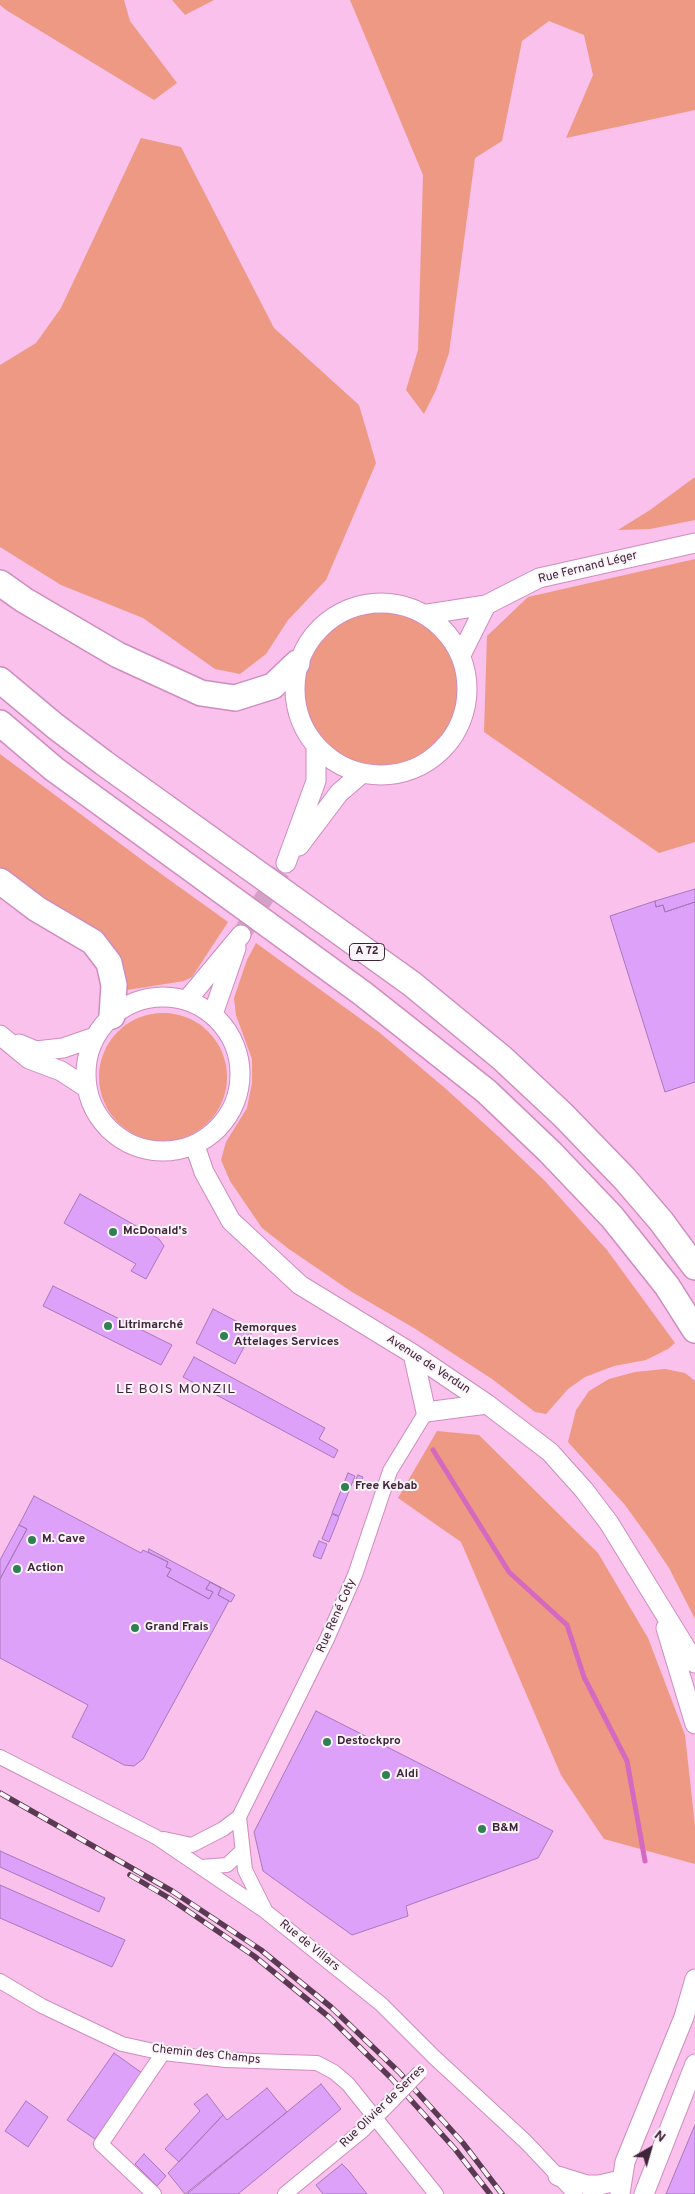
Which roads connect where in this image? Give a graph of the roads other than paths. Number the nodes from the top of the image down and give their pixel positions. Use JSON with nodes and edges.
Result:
{"nodes":[{"id":1,"x":695,"y":543,"type":"edge"},
{"id":2,"x":0,"y":583,"type":"edge"},
{"id":3,"x":486,"y":605,"type":"junction"},
{"id":4,"x":428,"y":614,"type":"junction"},
{"id":5,"x":461,"y":655,"type":"junction"},
{"id":6,"x":297,"y":663,"type":"junction"},
{"id":7,"x":0,"y":680,"type":"edge"},
{"id":8,"x":0,"y":723,"type":"edge"},
{"id":9,"x":316,"y":749,"type":"junction"},
{"id":10,"x":361,"y":774,"type":"junction"},
{"id":11,"x":0,"y":881,"type":"edge"},
{"id":12,"x":187,"y":1000,"type":"junction"},
{"id":13,"x":213,"y":1014,"type":"junction"},
{"id":14,"x":112,"y":1016,"type":"junction"},
{"id":15,"x":2,"y":1037,"type":"edge"},
{"id":16,"x":94,"y":1037,"type":"junction"},
{"id":17,"x":87,"y":1088,"type":"junction"},
{"id":18,"x":195,"y":1146,"type":"junction"},
{"id":19,"x":695,"y":1267,"type":"edge"},
{"id":20,"x":695,"y":1330,"type":"edge"},
{"id":21,"x":413,"y":1354,"type":"junction"},
{"id":22,"x":487,"y":1404,"type":"junction"},
{"id":23,"x":426,"y":1412,"type":"junction"},
{"id":24,"x":656,"y":1596,"type":"junction"},
{"id":25,"x":695,"y":1663,"type":"edge"},
{"id":26,"x":695,"y":1724,"type":"edge"},
{"id":27,"x":0,"y":1757,"type":"edge"},
{"id":28,"x":238,"y":1817,"type":"junction"},
{"id":29,"x":156,"y":1837,"type":"junction"},
{"id":30,"x":242,"y":1851,"type":"junction"},
{"id":31,"x":201,"y":1867,"type":"junction"},
{"id":32,"x":265,"y":1910,"type":"junction"},
{"id":33,"x":695,"y":1979,"type":"edge"},
{"id":34,"x":0,"y":1981,"type":"edge"},
{"id":35,"x":163,"y":2053,"type":"junction"},
{"id":36,"x":434,"y":2057,"type":"junction"},
{"id":37,"x":695,"y":2064,"type":"edge"},
{"id":38,"x":375,"y":2118,"type":"junction"},
{"id":39,"x":558,"y":2176,"type":"junction"},
{"id":40,"x":620,"y":2187,"type":"edge"},
{"id":41,"x":154,"y":2194,"type":"edge"},
{"id":42,"x":285,"y":2194,"type":"edge"},
{"id":43,"x":436,"y":2194,"type":"edge"},
{"id":44,"x":574,"y":2194,"type":"edge"},
{"id":45,"x":644,"y":2194,"type":"edge"}],
"edges":[{"from":1,"to":3,"type":"main road","name":"Rue Fernand Léger"},
{"from":2,"to":6,"type":"highway"},
{"from":3,"to":4,"type":"main road","name":"Rue Fernand Léger"},
{"from":3,"to":5,"type":"main road"},
{"from":4,"to":5,"type":"main road"},
{"from":4,"to":6,"type":"main road"},
{"from":5,"to":10,"type":"main road"},
{"from":6,"to":9,"type":"main road"},
{"from":7,"to":19,"type":"highway","number":"A 72"},
{"from":8,"to":20,"type":"highway","number":"A 72"},
{"from":9,"to":10,"type":"main road"},
{"from":9,"to":10,"type":"main road"},
{"from":11,"to":14,"type":"highway"},
{"from":12,"to":13,"type":"main road"},
{"from":12,"to":13,"type":"main road"},
{"from":12,"to":14,"type":"main road"},
{"from":13,"to":18,"type":"main road"},
{"from":14,"to":16,"type":"main road"},
{"from":15,"to":16,"type":"main road"},
{"from":15,"to":17,"type":"main road"},
{"from":16,"to":17,"type":"main road"},
{"from":17,"to":18,"type":"main road"},
{"from":18,"to":21,"type":"main road","name":"Avenue de Verdun"},
{"from":21,"to":22,"type":"main road","name":"Avenue de Verdun"},
{"from":21,"to":23,"type":"main road"},
{"from":22,"to":23,"type":"main road"},
{"from":22,"to":24,"type":"main road","name":"Avenue de Verdun"},
{"from":23,"to":28,"type":"street","name":"Rue René Coty"},
{"from":24,"to":25,"type":"main road","name":"Avenue de Verdun"},
{"from":24,"to":26,"type":"main road","name":"Avenue de Verdun"},
{"from":27,"to":29,"type":"street","name":"Rue de Villars"},
{"from":28,"to":29,"type":"street","name":"Rue René Coty"},
{"from":28,"to":30,"type":"street"},
{"from":29,"to":31,"type":"street","name":"Rue de Villars"},
{"from":30,"to":31,"type":"street"},
{"from":30,"to":32,"type":"street"},
{"from":31,"to":32,"type":"street","name":"Rue de Villars"},
{"from":32,"to":36,"type":"street","name":"Rue de Villars"},
{"from":33,"to":40,"type":"main road"},
{"from":34,"to":35,"type":"street","name":"Chemin des Champs"},
{"from":35,"to":38,"type":"street","name":"Chemin des Champs"},
{"from":35,"to":41,"type":"street"},
{"from":36,"to":38,"type":"street","name":"Rue Olivier de Serres","bridge":true},
{"from":36,"to":39,"type":"street","name":"Rue de Villars"},
{"from":37,"to":45,"type":"main road"},
{"from":38,"to":42,"type":"street","name":"Rue Olivier de Serres"},
{"from":38,"to":43,"type":"street","name":"Chemin des Champs"},
{"from":39,"to":40,"type":"main road"},
{"from":39,"to":44,"type":"street","name":"Rue de Villars"}]}
